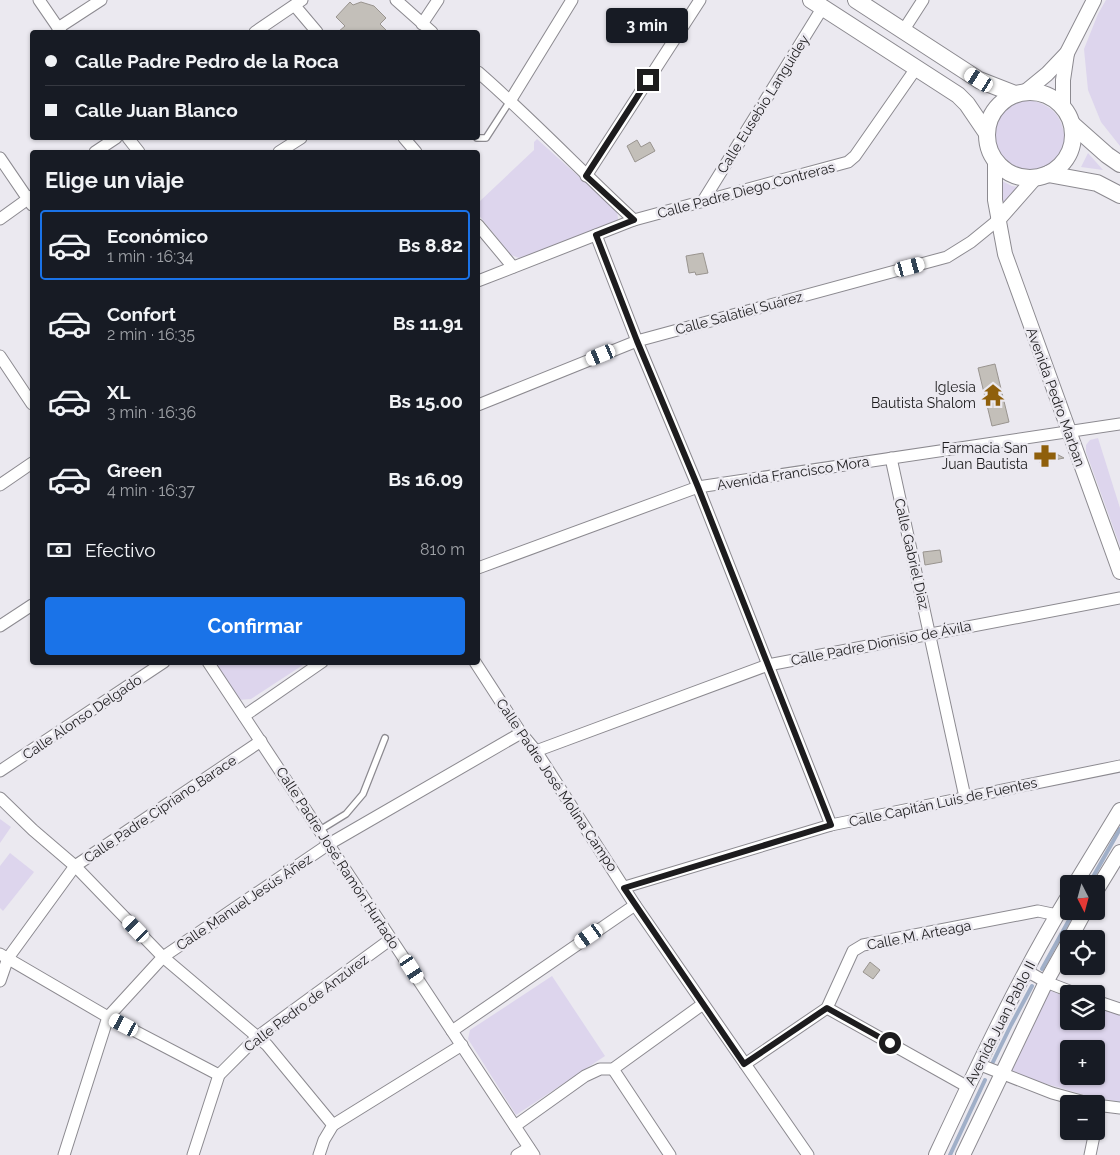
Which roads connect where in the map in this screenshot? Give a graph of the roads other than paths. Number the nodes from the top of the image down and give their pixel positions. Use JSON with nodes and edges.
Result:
{"nodes":[{"id":1,"x":39,"y":0,"type":"edge"},
{"id":2,"x":101,"y":0,"type":"edge"},
{"id":3,"x":396,"y":0,"type":"edge"},
{"id":4,"x":438,"y":0,"type":"edge"},
{"id":5,"x":572,"y":0,"type":"edge"},
{"id":6,"x":700,"y":0,"type":"edge"},
{"id":7,"x":856,"y":0,"type":"edge"},
{"id":8,"x":923,"y":0,"type":"edge"},
{"id":9,"x":1094,"y":0,"type":"edge"},
{"id":10,"x":298,"y":3,"type":"edge"},
{"id":11,"x":817,"y":4,"type":"edge"},
{"id":12,"x":422,"y":24,"type":"junction"},
{"id":13,"x":60,"y":30,"type":"edge"},
{"id":14,"x":257,"y":30,"type":"edge"},
{"id":15,"x":316,"y":30,"type":"edge"},
{"id":16,"x":430,"y":30,"type":"edge"},
{"id":17,"x":904,"y":31,"type":"junction"},
{"id":18,"x":1067,"y":53,"type":"junction"},
{"id":19,"x":917,"y":68,"type":"junction"},
{"id":20,"x":480,"y":74,"type":"edge"},
{"id":21,"x":979,"y":80,"type":"junction"},
{"id":22,"x":1020,"y":93,"type":"junction"},
{"id":23,"x":510,"y":101,"type":"junction"},
{"id":24,"x":1063,"y":107,"type":"junction"},
{"id":25,"x":1072,"y":124,"type":"junction"},
{"id":26,"x":986,"y":132,"type":"junction"},
{"id":27,"x":480,"y":138,"type":"edge"},
{"id":28,"x":113,"y":140,"type":"edge"},
{"id":29,"x":130,"y":140,"type":"edge"},
{"id":30,"x":298,"y":140,"type":"edge"},
{"id":31,"x":406,"y":140,"type":"edge"},
{"id":32,"x":98,"y":150,"type":"edge"},
{"id":33,"x":137,"y":150,"type":"edge"},
{"id":34,"x":282,"y":150,"type":"edge"},
{"id":35,"x":414,"y":150,"type":"edge"},
{"id":36,"x":0,"y":158,"type":"edge"},
{"id":37,"x":995,"y":161,"type":"junction"},
{"id":38,"x":1120,"y":164,"type":"edge"},
{"id":39,"x":586,"y":176,"type":"junction"},
{"id":40,"x":1042,"y":176,"type":"junction"},
{"id":41,"x":1120,"y":195,"type":"edge"},
{"id":42,"x":30,"y":199,"type":"edge"},
{"id":43,"x":30,"y":201,"type":"edge"},
{"id":44,"x":703,"y":201,"type":"junction"},
{"id":45,"x":0,"y":219,"type":"edge"},
{"id":46,"x":634,"y":220,"type":"junction"},
{"id":47,"x":998,"y":220,"type":"junction"},
{"id":48,"x":480,"y":227,"type":"edge"},
{"id":49,"x":596,"y":235,"type":"junction"},
{"id":50,"x":513,"y":267,"type":"junction"},
{"id":51,"x":480,"y":280,"type":"edge"},
{"id":52,"x":637,"y":341,"type":"junction"},
{"id":53,"x":0,"y":356,"type":"edge"},
{"id":54,"x":30,"y":401,"type":"edge"},
{"id":55,"x":480,"y":404,"type":"edge"},
{"id":56,"x":1120,"y":424,"type":"edge"},
{"id":57,"x":1069,"y":432,"type":"junction"},
{"id":58,"x":891,"y":458,"type":"junction"},
{"id":59,"x":30,"y":464,"type":"edge"},
{"id":60,"x":0,"y":485,"type":"edge"},
{"id":61,"x":698,"y":487,"type":"junction"},
{"id":62,"x":480,"y":567,"type":"edge"},
{"id":63,"x":1120,"y":572,"type":"edge"},
{"id":64,"x":1120,"y":598,"type":"edge"},
{"id":65,"x":30,"y":606,"type":"edge"},
{"id":66,"x":0,"y":626,"type":"edge"},
{"id":67,"x":930,"y":634,"type":"junction"},
{"id":68,"x":159,"y":665,"type":"edge"},
{"id":69,"x":210,"y":665,"type":"edge"},
{"id":70,"x":318,"y":665,"type":"edge"},
{"id":71,"x":478,"y":665,"type":"edge"},
{"id":72,"x":768,"y":665,"type":"junction"},
{"id":73,"x":244,"y":716,"type":"junction"},
{"id":74,"x":521,"y":733,"type":"junction"},
{"id":75,"x":385,"y":738,"type":"dead end"},
{"id":76,"x":261,"y":741,"type":"junction"},
{"id":77,"x":536,"y":752,"type":"junction"},
{"id":78,"x":1120,"y":766,"type":"edge"},
{"id":79,"x":0,"y":771,"type":"edge"},
{"id":80,"x":965,"y":797,"type":"junction"},
{"id":81,"x":0,"y":798,"type":"edge"},
{"id":82,"x":1120,"y":810,"type":"edge"},
{"id":83,"x":831,"y":825,"type":"junction"},
{"id":84,"x":320,"y":830,"type":"junction"},
{"id":85,"x":329,"y":844,"type":"junction"},
{"id":86,"x":1120,"y":852,"type":"edge"},
{"id":87,"x":75,"y":866,"type":"junction"},
{"id":88,"x":1081,"y":875,"type":"edge"},
{"id":89,"x":1105,"y":876,"type":"edge"},
{"id":90,"x":624,"y":888,"type":"junction"},
{"id":91,"x":635,"y":905,"type":"junction"},
{"id":92,"x":1060,"y":909,"type":"edge"},
{"id":93,"x":1056,"y":915,"type":"junction"},
{"id":94,"x":391,"y":939,"type":"junction"},
{"id":95,"x":4,"y":956,"type":"edge"},
{"id":96,"x":1060,"y":956,"type":"edge"},
{"id":97,"x":164,"y":957,"type":"junction"},
{"id":98,"x":1025,"y":970,"type":"junction"},
{"id":99,"x":0,"y":981,"type":"edge"},
{"id":100,"x":1046,"y":982,"type":"junction"},
{"id":101,"x":1060,"y":987,"type":"edge"},
{"id":102,"x":703,"y":1004,"type":"junction"},
{"id":103,"x":1105,"y":1004,"type":"edge"},
{"id":104,"x":827,"y":1008,"type":"junction"},
{"id":105,"x":1120,"y":1009,"type":"edge"},
{"id":106,"x":108,"y":1017,"type":"junction"},
{"id":107,"x":452,"y":1031,"type":"junction"},
{"id":108,"x":257,"y":1037,"type":"junction"},
{"id":109,"x":462,"y":1045,"type":"junction"},
{"id":110,"x":744,"y":1064,"type":"junction"},
{"id":111,"x":978,"y":1064,"type":"junction"},
{"id":112,"x":613,"y":1069,"type":"junction"},
{"id":113,"x":219,"y":1075,"type":"junction"},
{"id":114,"x":1002,"y":1075,"type":"junction"},
{"id":115,"x":968,"y":1086,"type":"junction"},
{"id":116,"x":1060,"y":1095,"type":"edge"},
{"id":117,"x":1105,"y":1106,"type":"edge"},
{"id":118,"x":1120,"y":1108,"type":"edge"},
{"id":119,"x":333,"y":1125,"type":"junction"},
{"id":120,"x":515,"y":1126,"type":"junction"},
{"id":121,"x":1093,"y":1140,"type":"edge"},
{"id":122,"x":532,"y":1151,"type":"edge"},
{"id":123,"x":64,"y":1155,"type":"edge"},
{"id":124,"x":193,"y":1155,"type":"edge"},
{"id":125,"x":319,"y":1155,"type":"edge"},
{"id":126,"x":517,"y":1155,"type":"edge"},
{"id":127,"x":670,"y":1155,"type":"edge"},
{"id":128,"x":808,"y":1155,"type":"edge"},
{"id":129,"x":936,"y":1155,"type":"edge"},
{"id":130,"x":963,"y":1155,"type":"edge"},
{"id":131,"x":1090,"y":1155,"type":"edge"}],
"edges":[{"from":1,"to":13,"type":"street"},
{"from":2,"to":13,"type":"street"},
{"from":3,"to":12,"type":"street"},
{"from":4,"to":12,"type":"street"},
{"from":5,"to":23,"type":"street"},
{"from":6,"to":39,"type":"street"},
{"from":7,"to":17,"type":"main road"},
{"from":8,"to":17,"type":"street"},
{"from":9,"to":18,"type":"street"},
{"from":10,"to":14,"type":"street"},
{"from":10,"to":15,"type":"street"},
{"from":11,"to":19,"type":"main road"},
{"from":11,"to":44,"type":"street","name":"Calle Eusebio Languidey"},
{"from":12,"to":16,"type":"street"},
{"from":17,"to":21,"type":"main road"},
{"from":18,"to":22,"type":"street"},
{"from":18,"to":24,"type":"street"},
{"from":19,"to":21,"type":"main road"},
{"from":19,"to":26,"type":"main road"},
{"from":19,"to":44,"type":"street","name":"Calle Padre Diego Contreras"},
{"from":20,"to":23,"type":"street"},
{"from":21,"to":22,"type":"main road"},
{"from":22,"to":24,"type":"main road"},
{"from":22,"to":26,"type":"main road"},
{"from":23,"to":27,"type":"lane"},
{"from":23,"to":39,"type":"street"},
{"from":24,"to":25,"type":"main road"},
{"from":25,"to":38,"type":"main road"},
{"from":25,"to":40,"type":"main road"},
{"from":26,"to":37,"type":"main road"},
{"from":28,"to":32,"type":"street"},
{"from":29,"to":33,"type":"street"},
{"from":30,"to":34,"type":"street"},
{"from":31,"to":35,"type":"street"},
{"from":36,"to":42,"type":"street"},
{"from":37,"to":40,"type":"main road"},
{"from":37,"to":47,"type":"street","name":"Avenida Pedro Marban"},
{"from":39,"to":46,"type":"street"},
{"from":40,"to":41,"type":"main road"},
{"from":40,"to":47,"type":"street"},
{"from":43,"to":45,"type":"street"},
{"from":44,"to":46,"type":"street","name":"Calle Padre Diego Contreras"},
{"from":46,"to":49,"type":"street","name":"Calle Padre Diego Contreras"},
{"from":47,"to":52,"type":"street","name":"Calle Salatiel Suárez"},
{"from":47,"to":57,"type":"street","name":"Avenida Pedro Marban"},
{"from":48,"to":50,"type":"street"},
{"from":49,"to":50,"type":"street","name":"Calle Padre Diego Contreras"},
{"from":49,"to":52,"type":"street"},
{"from":50,"to":51,"type":"street","name":"Calle Padre Diego Contreras"},
{"from":52,"to":55,"type":"street","name":"Calle Salatiel Suárez"},
{"from":52,"to":61,"type":"street"},
{"from":53,"to":54,"type":"street"},
{"from":56,"to":57,"type":"street","name":"Avenida Francisco Mora"},
{"from":57,"to":58,"type":"street","name":"Avenida Francisco Mora"},
{"from":57,"to":63,"type":"street","name":"Avenida Pedro Marban"},
{"from":58,"to":61,"type":"street","name":"Avenida Francisco Mora"},
{"from":58,"to":67,"type":"street","name":"Calle Gabriel Diaz"},
{"from":59,"to":60,"type":"street"},
{"from":61,"to":62,"type":"street","name":"Avenida Francisco Mora"},
{"from":61,"to":72,"type":"street"},
{"from":64,"to":67,"type":"street","name":"Calle Padre Dionisio de Ávila"},
{"from":65,"to":66,"type":"street"},
{"from":67,"to":72,"type":"street","name":"Calle Padre Dionisio de Ávila"},
{"from":67,"to":80,"type":"street","name":"Calle Gabriel Diaz"},
{"from":68,"to":79,"type":"street","name":"Calle Alonso Delgado"},
{"from":69,"to":73,"type":"street","name":"Calle Padre José Ramón Hurtado"},
{"from":70,"to":73,"type":"street"},
{"from":71,"to":74,"type":"street","name":"Calle Padre José Molina Campo"},
{"from":72,"to":77,"type":"street","name":"Calle Padre Dionisio de Ávila"},
{"from":72,"to":83,"type":"street"},
{"from":73,"to":76,"type":"street","name":"Calle Padre José Ramón Hurtado"},
{"from":74,"to":77,"type":"street","name":"Calle Padre José Molina Campo"},
{"from":74,"to":85,"type":"street","name":"Calle Manuel Jesús Áñez"},
{"from":75,"to":84,"type":"lane"},
{"from":76,"to":84,"type":"street","name":"Calle Padre José Ramón Hurtado"},
{"from":76,"to":87,"type":"street","name":"Calle Padre Cipriano Barace"},
{"from":77,"to":90,"type":"street","name":"Calle Padre José Molina Campo"},
{"from":78,"to":80,"type":"street","name":"Calle Capitán Luis de Fuentes"},
{"from":80,"to":83,"type":"street","name":"Calle Capitán Luis de Fuentes"},
{"from":81,"to":87,"type":"street"},
{"from":82,"to":88,"type":"street"},
{"from":83,"to":90,"type":"street","name":"Calle Capitán Luis de Fuentes"},
{"from":84,"to":85,"type":"street","name":"Calle Padre José Ramón Hurtado"},
{"from":85,"to":94,"type":"street","name":"Calle Padre José Ramón Hurtado"},
{"from":85,"to":97,"type":"street","name":"Calle Manuel Jesús Áñez"},
{"from":86,"to":89,"type":"street"},
{"from":87,"to":95,"type":"street","name":"Calle Padre Cipriano Barace"},
{"from":87,"to":97,"type":"street"},
{"from":90,"to":91,"type":"street","name":"Calle Padre José Molina Campo"},
{"from":91,"to":102,"type":"street","name":"Calle Padre José Molina Campo"},
{"from":91,"to":107,"type":"street"},
{"from":92,"to":93,"type":"street","name":"Avenida Juan Pablo II"},
{"from":93,"to":98,"type":"street","name":"Avenida Juan Pablo II"},
{"from":93,"to":104,"type":"street","name":"Calle M. Arteaga"},
{"from":94,"to":107,"type":"street","name":"Calle Padre José Ramón Hurtado"},
{"from":94,"to":108,"type":"street","name":"Calle Pedro de Anzúrez"},
{"from":95,"to":99,"type":"street","name":"Calle Padre Cipriano Barace"},
{"from":95,"to":106,"type":"street"},
{"from":96,"to":100,"type":"street","name":"Avenida Juan Pablo II"},
{"from":97,"to":106,"type":"street","name":"Calle Manuel Jesús Áñez"},
{"from":97,"to":108,"type":"street"},
{"from":98,"to":100,"type":"street"},
{"from":98,"to":111,"type":"street","name":"Avenida Juan Pablo II"},
{"from":100,"to":101,"type":"street"},
{"from":100,"to":114,"type":"street","name":"Avenida Juan Pablo II"},
{"from":102,"to":110,"type":"street","name":"Calle Padre José Molina Campo"},
{"from":102,"to":112,"type":"street"},
{"from":103,"to":105,"type":"street"},
{"from":104,"to":110,"type":"street"},
{"from":104,"to":115,"type":"street"},
{"from":106,"to":113,"type":"street"},
{"from":106,"to":123,"type":"street","name":"Calle Manuel Jesús Áñez"},
{"from":107,"to":109,"type":"street","name":"Calle Padre José Ramón Hurtado"},
{"from":108,"to":113,"type":"street","name":"Calle Pedro de Anzúrez"},
{"from":108,"to":119,"type":"street"},
{"from":109,"to":119,"type":"street"},
{"from":109,"to":120,"type":"street","name":"Calle Padre José Ramón Hurtado"},
{"from":110,"to":128,"type":"street","name":"Calle Padre José Molina Campo"},
{"from":111,"to":114,"type":"street"},
{"from":111,"to":115,"type":"street","name":"Avenida Juan Pablo II"},
{"from":112,"to":120,"type":"street"},
{"from":112,"to":127,"type":"street"},
{"from":113,"to":124,"type":"street","name":"Calle Pedro de Anzúrez"},
{"from":114,"to":116,"type":"street"},
{"from":114,"to":130,"type":"street","name":"Avenida Juan Pablo II"},
{"from":115,"to":129,"type":"street","name":"Avenida Juan Pablo II"},
{"from":117,"to":118,"type":"street"},
{"from":119,"to":125,"type":"street"},
{"from":120,"to":122,"type":"street","name":"Calle Padre José Ramón Hurtado"},
{"from":121,"to":131,"type":"street"},
{"from":122,"to":126,"type":"street"}]}
